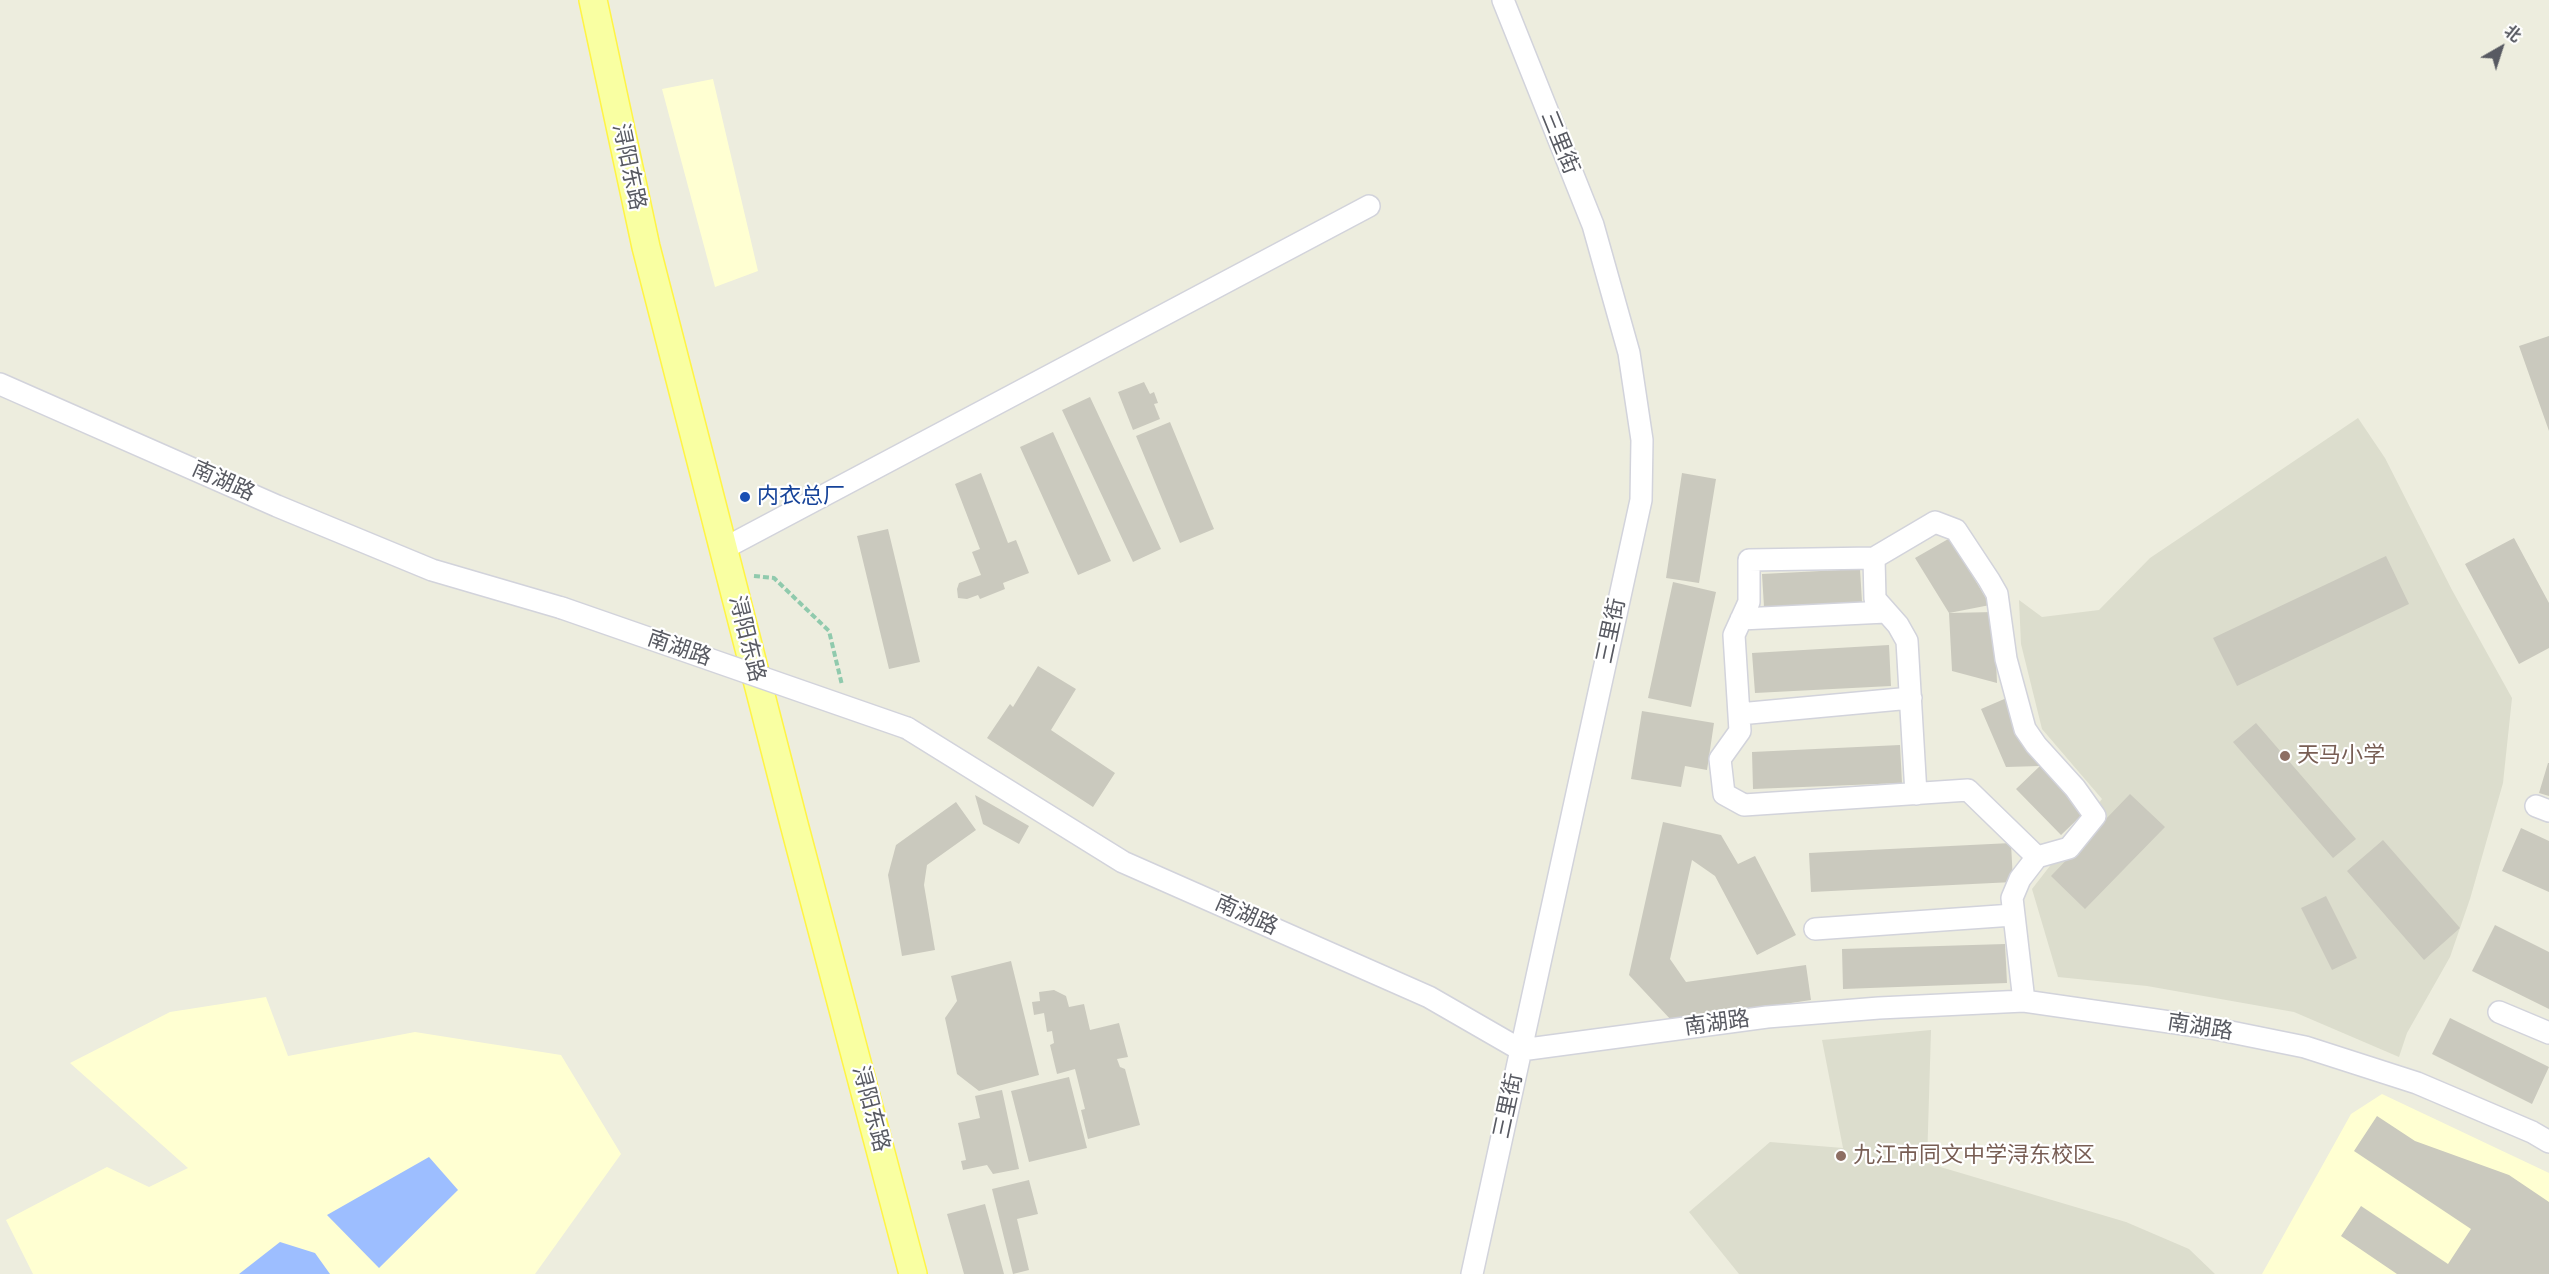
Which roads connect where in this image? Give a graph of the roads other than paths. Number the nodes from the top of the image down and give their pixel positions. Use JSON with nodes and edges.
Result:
{"nodes":[{"id":1,"x":593,"y":0,"type":"edge"},
{"id":2,"x":1503,"y":0,"type":"edge"},
{"id":3,"x":1369,"y":206,"type":"dead end"},
{"id":4,"x":0,"y":384,"type":"edge"},
{"id":5,"x":1875,"y":558,"type":"junction"},
{"id":6,"x":726,"y":561,"type":"junction"},
{"id":7,"x":1886,"y":612,"type":"junction"},
{"id":8,"x":1741,"y":620,"type":"junction"},
{"id":9,"x":1911,"y":698,"type":"junction"},
{"id":10,"x":1738,"y":714,"type":"junction"},
{"id":11,"x":1917,"y":794,"type":"junction"},
{"id":12,"x":2037,"y":857,"type":"junction"},
{"id":13,"x":2013,"y":915,"type":"junction"},
{"id":14,"x":1815,"y":929,"type":"dead end"},
{"id":15,"x":2024,"y":1001,"type":"junction"},
{"id":16,"x":2499,"y":1012,"type":"dead end"},
{"id":17,"x":2549,"y":1033,"type":"edge"},
{"id":18,"x":1521,"y":1050,"type":"junction"},
{"id":19,"x":2547,"y":1135,"type":"edge"},
{"id":20,"x":913,"y":1274,"type":"edge"},
{"id":21,"x":1472,"y":1274,"type":"edge"}],
"edges":[{"from":1,"to":6,"type":"main road","name":"浔阳东路"},
{"from":2,"to":18,"type":"street","name":"三里街"},
{"from":3,"to":6,"type":"street"},
{"from":4,"to":18,"type":"street","name":"南湖路","bridge":true},
{"from":5,"to":7,"type":"street"},
{"from":5,"to":8,"type":"street"},
{"from":5,"to":12,"type":"street"},
{"from":6,"to":20,"type":"main road","name":"浔阳东路"},
{"from":7,"to":8,"type":"street"},
{"from":7,"to":9,"type":"street"},
{"from":8,"to":10,"type":"street"},
{"from":9,"to":10,"type":"street"},
{"from":9,"to":11,"type":"street"},
{"from":10,"to":11,"type":"street"},
{"from":11,"to":12,"type":"street"},
{"from":12,"to":13,"type":"street"},
{"from":13,"to":14,"type":"street"},
{"from":13,"to":15,"type":"street"},
{"from":15,"to":18,"type":"street","name":"南湖路"},
{"from":15,"to":19,"type":"street","name":"南湖路"},
{"from":16,"to":17,"type":"street"},
{"from":18,"to":21,"type":"street","name":"三里街"}]}
